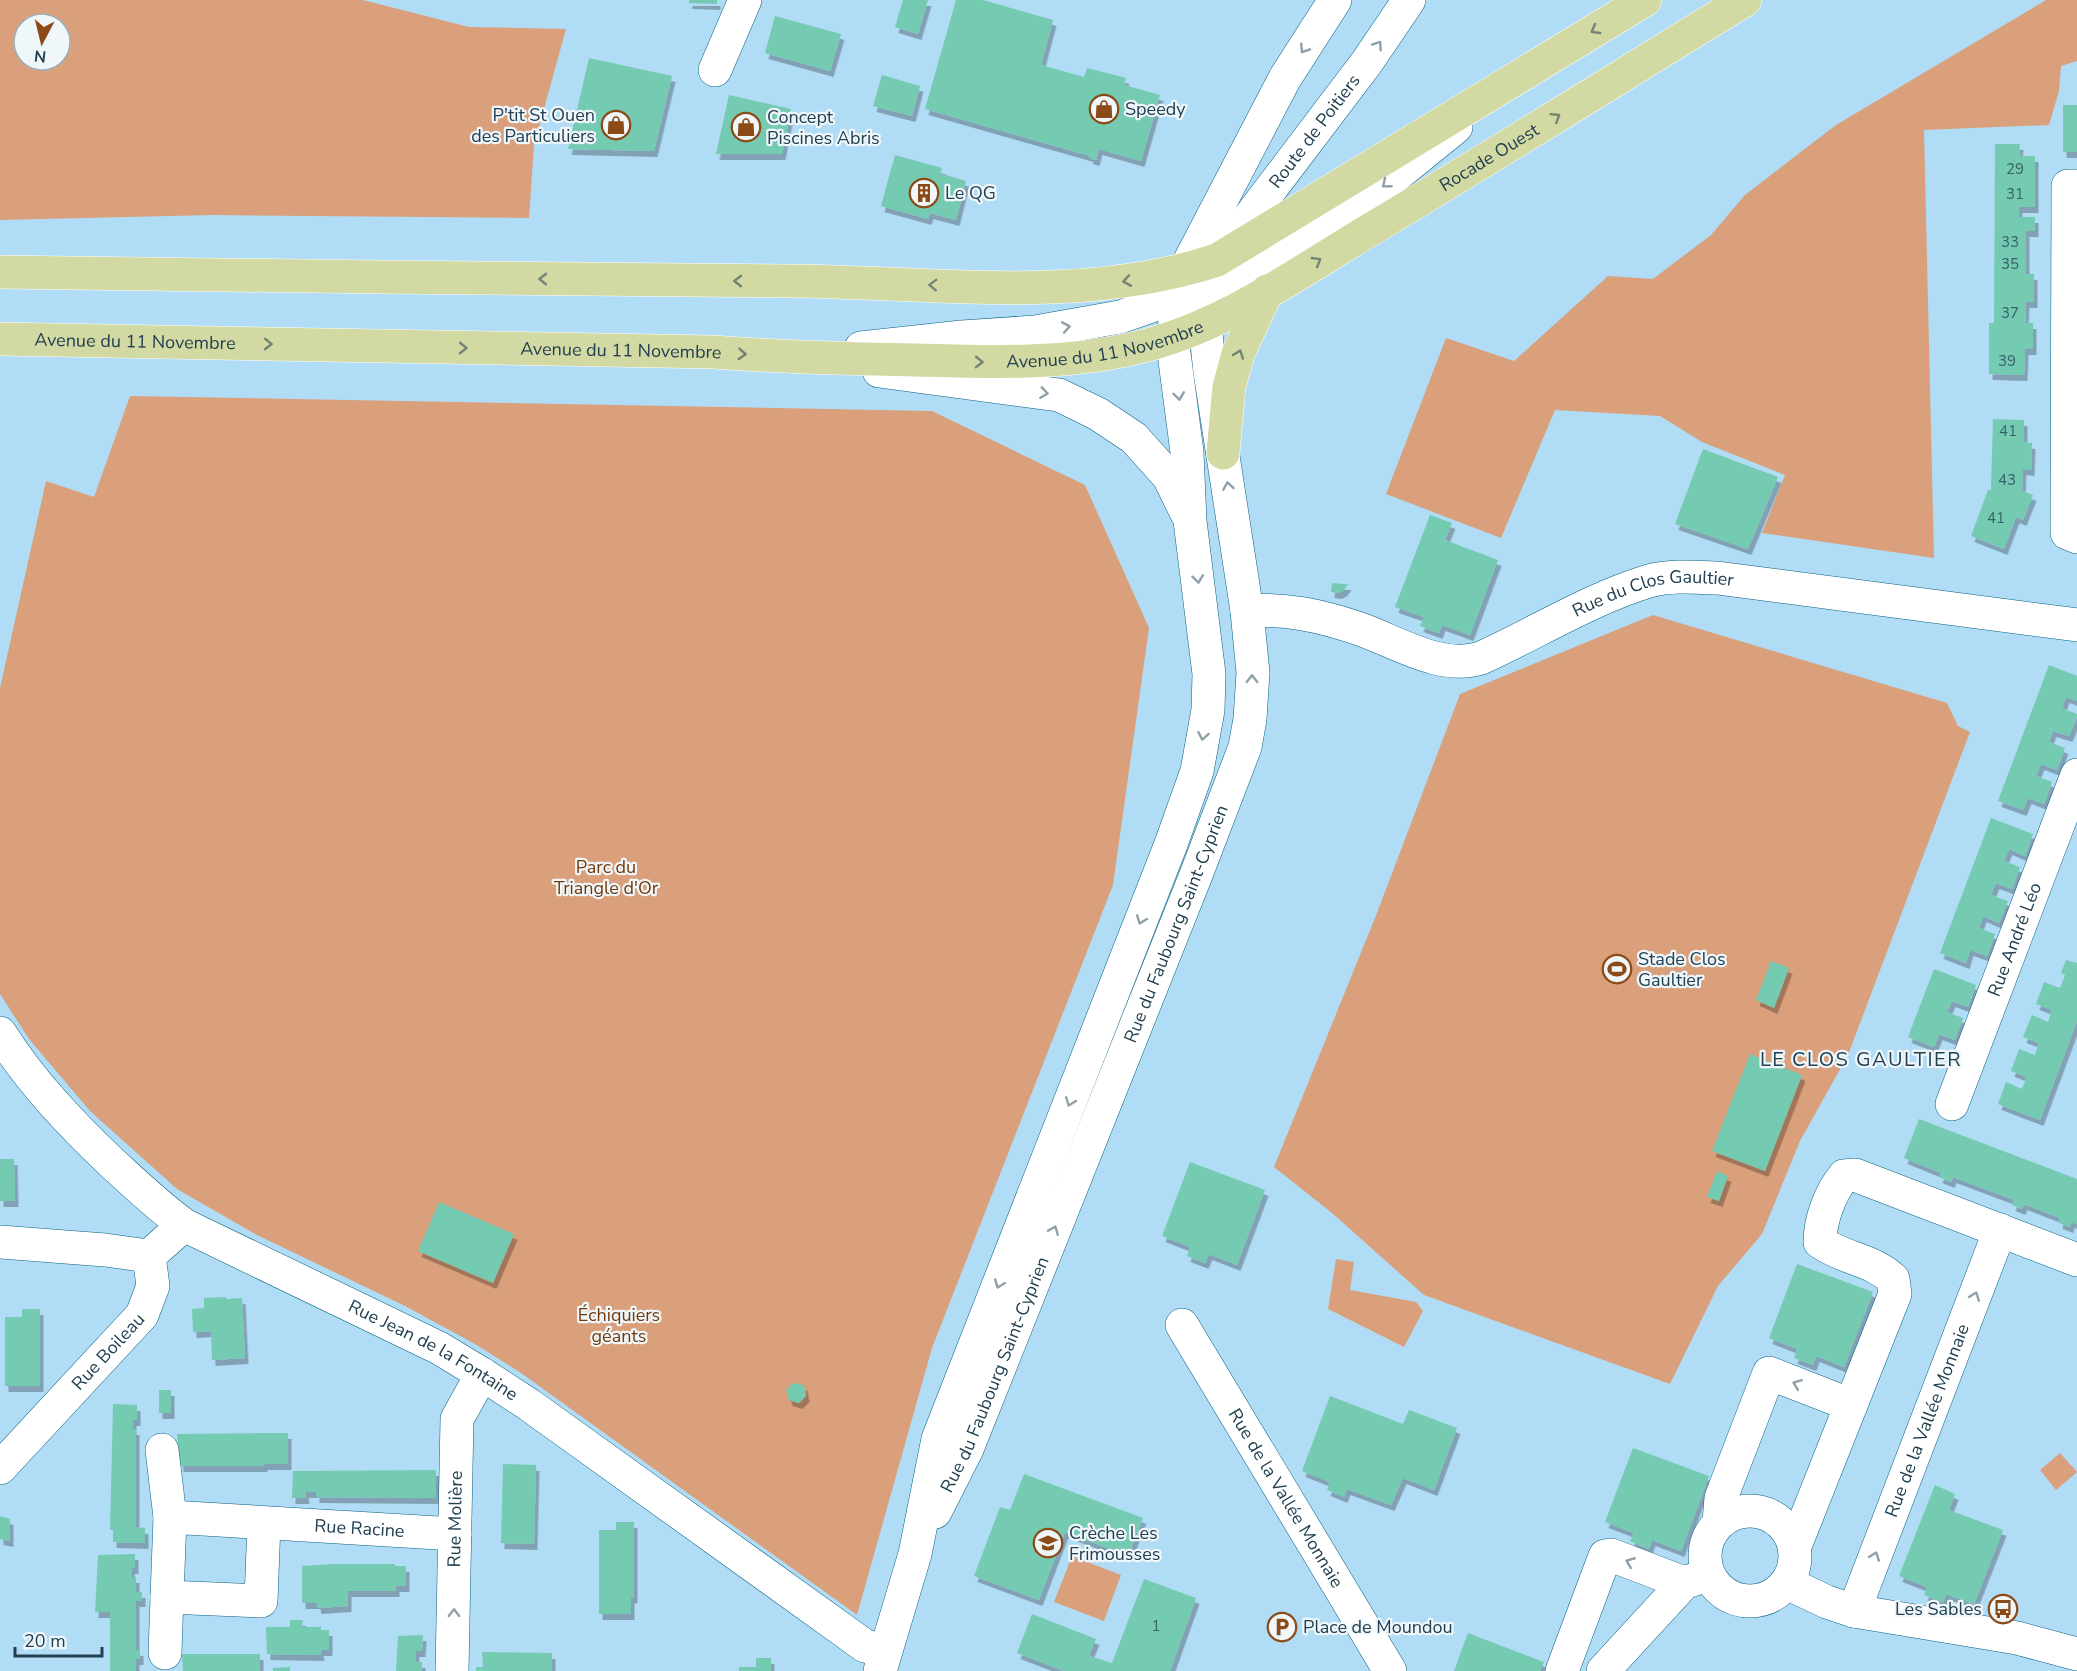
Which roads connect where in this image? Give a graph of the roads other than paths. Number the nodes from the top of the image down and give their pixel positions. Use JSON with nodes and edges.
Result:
{"nodes":[{"id":1,"x":745,"y":0,"type":"edge"},
{"id":2,"x":1335,"y":0,"type":"edge"},
{"id":3,"x":1409,"y":0,"type":"edge"},
{"id":4,"x":1646,"y":0,"type":"edge"},
{"id":5,"x":1745,"y":0,"type":"edge"},
{"id":6,"x":715,"y":70,"type":"dead end"},
{"id":7,"x":1513,"y":81,"type":"junction"},
{"id":8,"x":2077,"y":186,"type":"edge"},
{"id":9,"x":1217,"y":260,"type":"junction"},
{"id":10,"x":0,"y":272,"type":"edge"},
{"id":11,"x":1267,"y":291,"type":"junction"},
{"id":12,"x":1202,"y":300,"type":"junction"},
{"id":13,"x":1172,"y":338,"type":"junction"},
{"id":14,"x":0,"y":339,"type":"edge"},
{"id":15,"x":778,"y":357,"type":"junction"},
{"id":16,"x":1223,"y":453,"type":"junction"},
{"id":17,"x":1190,"y":521,"type":"junction"},
{"id":18,"x":2077,"y":537,"type":"edge"},
{"id":19,"x":1247,"y":611,"type":"junction"},
{"id":20,"x":2077,"y":625,"type":"edge"},
{"id":21,"x":2077,"y":776,"type":"edge"},
{"id":22,"x":0,"y":1034,"type":"edge"},
{"id":23,"x":1952,"y":1104,"type":"dead end"},
{"id":24,"x":184,"y":1225,"type":"junction"},
{"id":25,"x":2000,"y":1230,"type":"junction"},
{"id":26,"x":0,"y":1242,"type":"edge"},
{"id":27,"x":149,"y":1256,"type":"junction"},
{"id":28,"x":2077,"y":1260,"type":"edge"},
{"id":29,"x":1182,"y":1325,"type":"dead end"},
{"id":30,"x":482,"y":1374,"type":"junction"},
{"id":31,"x":1851,"y":1405,"type":"junction"},
{"id":32,"x":162,"y":1450,"type":"dead end"},
{"id":33,"x":0,"y":1468,"type":"edge"},
{"id":34,"x":170,"y":1517,"type":"junction"},
{"id":35,"x":1719,"y":1522,"type":"junction"},
{"id":36,"x":264,"y":1523,"type":"junction"},
{"id":37,"x":455,"y":1534,"type":"junction"},
{"id":38,"x":1795,"y":1546,"type":"junction"},
{"id":39,"x":915,"y":1554,"type":"junction"},
{"id":40,"x":1696,"y":1579,"type":"junction"},
{"id":41,"x":1787,"y":1583,"type":"junction"},
{"id":42,"x":167,"y":1597,"type":"junction"},
{"id":43,"x":1854,"y":1611,"type":"junction"},
{"id":44,"x":165,"y":1653,"type":"dead end"},
{"id":45,"x":2077,"y":1654,"type":"edge"},
{"id":46,"x":882,"y":1661,"type":"edge"},
{"id":47,"x":452,"y":1671,"type":"edge"},
{"id":48,"x":1390,"y":1671,"type":"edge"},
{"id":49,"x":1562,"y":1671,"type":"edge"},
{"id":50,"x":1604,"y":1671,"type":"edge"}],
"edges":[{"from":1,"to":6,"type":"street"},
{"from":2,"to":12,"type":"street","one_way":true},
{"from":9,"to":3,"type":"street","name":"Route de Poitiers","one_way":true},
{"from":4,"to":7,"type":"main road","one_way":true},
{"from":11,"to":5,"type":"main road","name":"Rocade Ouest","one_way":true},
{"from":7,"to":9,"type":"main road"},
{"from":7,"to":12,"type":"street","one_way":true},
{"from":8,"to":18,"type":"street"},
{"from":9,"to":12,"type":"main road","name":"Avenue du 11 Novembre"},
{"from":12,"to":10,"type":"main road","name":"Avenue du 11 Novembre","one_way":true},
{"from":11,"to":12,"type":"main road","name":"Rocade Ouest"},
{"from":16,"to":11,"type":"main road","one_way":true},
{"from":12,"to":13,"type":"main road","name":"Avenue du 11 Novembre"},
{"from":15,"to":12,"type":"street","one_way":true},
{"from":12,"to":16,"type":"street","name":"Rue du Faubourg Saint-Cyprien"},
{"from":15,"to":13,"type":"main road","name":"Avenue du 11 Novembre","one_way":true},
{"from":13,"to":17,"type":"street","name":"Rue du Faubourg Saint-Cyprien","one_way":true},
{"from":14,"to":15,"type":"main road","name":"Avenue du 11 Novembre","one_way":true},
{"from":15,"to":17,"type":"street","one_way":true},
{"from":19,"to":16,"type":"street","name":"Rue du Faubourg Saint-Cyprien","one_way":true},
{"from":17,"to":39,"type":"street","name":"Rue du Faubourg Saint-Cyprien","one_way":true},
{"from":19,"to":20,"type":"street","name":"Rue du Clos Gaultier"},
{"from":39,"to":19,"type":"street","name":"Rue du Faubourg Saint-Cyprien","one_way":true},
{"from":21,"to":23,"type":"street","name":"Rue André Léo"},
{"from":22,"to":24,"type":"street","name":"Rue Jean de la Fontaine"},
{"from":24,"to":27,"type":"street"},
{"from":24,"to":30,"type":"street","name":"Rue Jean de la Fontaine"},
{"from":25,"to":28,"type":"street"},
{"from":25,"to":31,"type":"street"},
{"from":43,"to":25,"type":"street","name":"Rue de la Vallée Monnaie","one_way":true},
{"from":26,"to":27,"type":"street"},
{"from":27,"to":33,"type":"street","name":"Rue Boileau"},
{"from":29,"to":48,"type":"street","name":"Rue de la Vallée Monnaie"},
{"from":30,"to":37,"type":"street","name":"Rue Molière"},
{"from":30,"to":46,"type":"street","name":"Rue Jean de la Fontaine"},
{"from":31,"to":35,"type":"street","one_way":true},
{"from":31,"to":38,"type":"street"},
{"from":32,"to":34,"type":"street"},
{"from":34,"to":36,"type":"street","name":"Rue Racine"},
{"from":34,"to":42,"type":"street"},
{"from":35,"to":38,"type":"street"},
{"from":35,"to":40,"type":"street"},
{"from":36,"to":37,"type":"street","name":"Rue Racine"},
{"from":36,"to":42,"type":"street"},
{"from":47,"to":37,"type":"street","name":"Rue Molière","one_way":true},
{"from":38,"to":41,"type":"street"},
{"from":39,"to":46,"type":"street","name":"Rue du Faubourg Saint-Cyprien"},
{"from":40,"to":41,"type":"street"},
{"from":40,"to":49,"type":"street","one_way":true},
{"from":40,"to":50,"type":"street"},
{"from":41,"to":43,"type":"street"},
{"from":42,"to":44,"type":"street"},
{"from":43,"to":45,"type":"street"}]}
